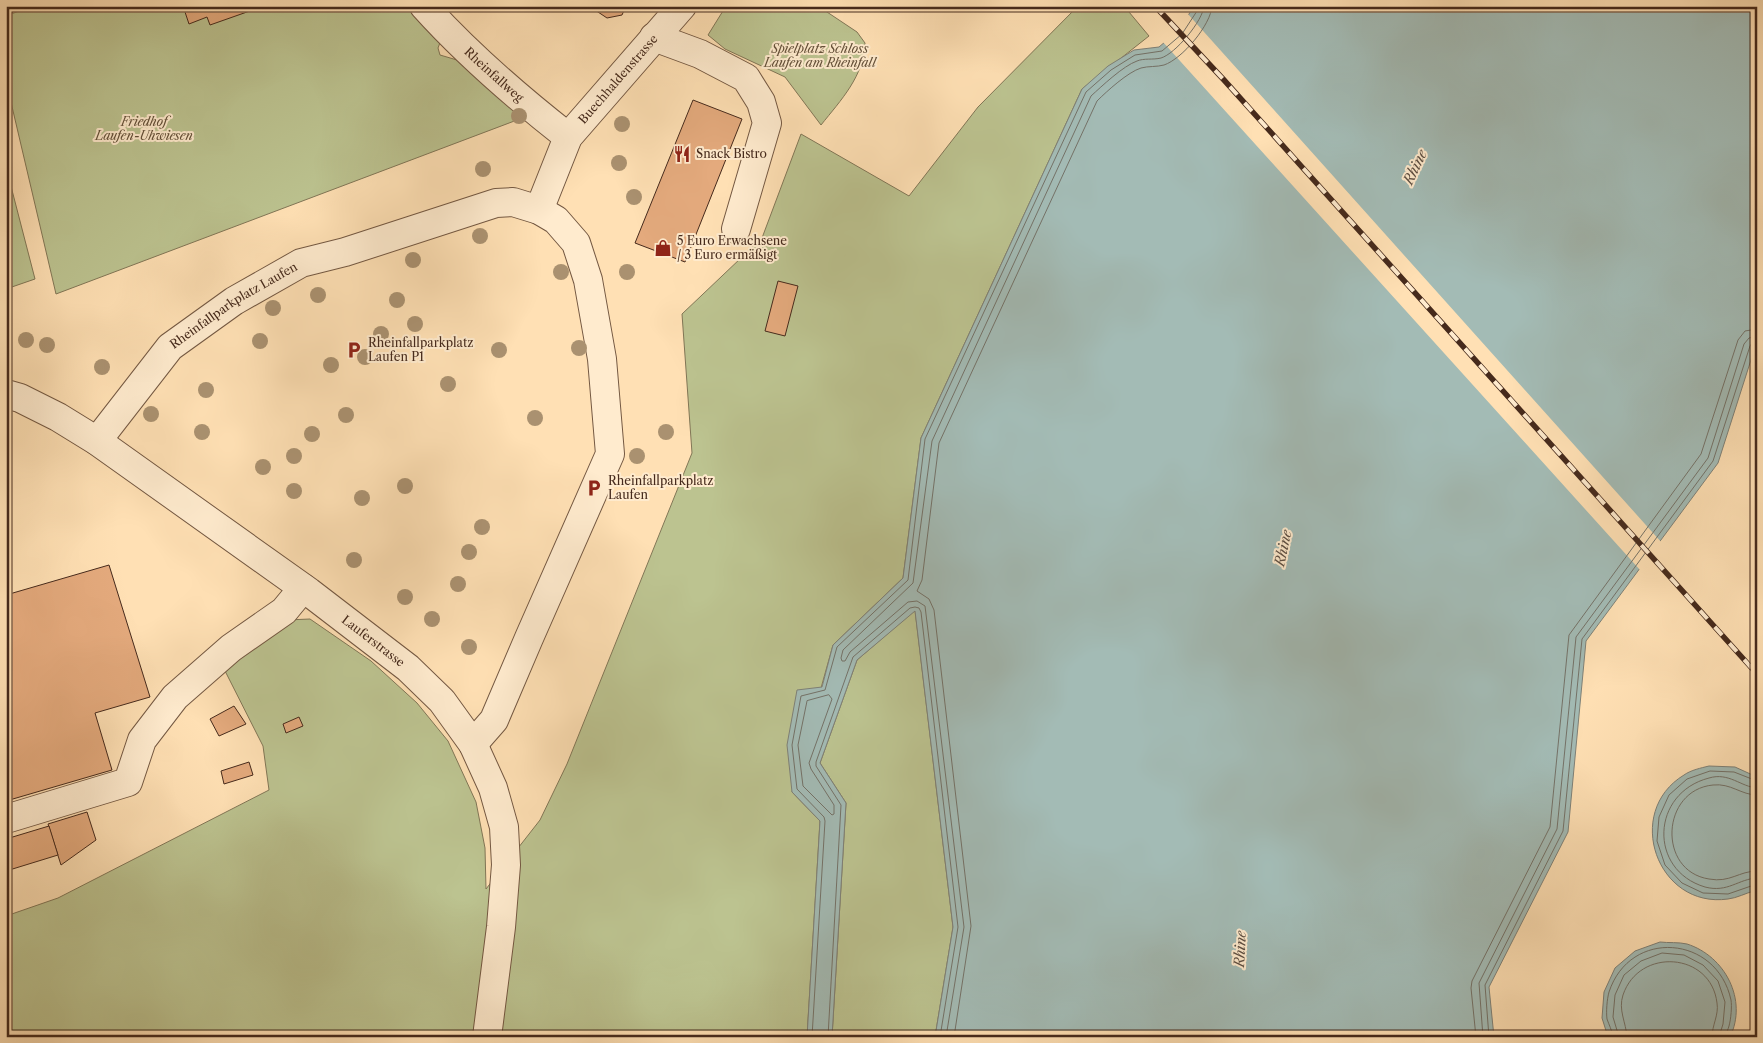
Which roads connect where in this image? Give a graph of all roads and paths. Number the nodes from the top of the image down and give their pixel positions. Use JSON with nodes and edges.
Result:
{"nodes":[{"id":1,"x":424,"y":6,"type":"edge"},
{"id":2,"x":682,"y":6,"type":"edge"},
{"id":3,"x":654,"y":37,"type":"junction"},
{"id":4,"x":568,"y":137,"type":"junction"},
{"id":5,"x":539,"y":210,"type":"junction"},
{"id":6,"x":736,"y":229,"type":"dead end"},
{"id":7,"x":6,"y":394,"type":"edge"},
{"id":8,"x":97,"y":441,"type":"junction"},
{"id":9,"x":303,"y":588,"type":"junction"},
{"id":10,"x":474,"y":744,"type":"junction"},
{"id":11,"x":6,"y":820,"type":"edge"},
{"id":12,"x":487,"y":1037,"type":"edge"}],
"edges":[{"from":1,"to":4,"type":"street","name":"Rheinfallweg"},
{"from":2,"to":3,"type":"street"},
{"from":3,"to":4,"type":"street","name":"Buechhaldenstrasse"},
{"from":3,"to":6,"type":"street","name":"Buechhaldenstrasse"},
{"from":4,"to":5,"type":"street","name":"Buechhaldenstrasse"},
{"from":5,"to":8,"type":"street","name":"Rheinfallparkplatz Laufen"},
{"from":5,"to":10,"type":"street","name":"Rheinfallparkplatz Laufen"},
{"from":7,"to":8,"type":"street","name":"Lauferstrasse"},
{"from":8,"to":9,"type":"street","name":"Lauferstrasse"},
{"from":9,"to":10,"type":"street","name":"Lauferstrasse"},
{"from":9,"to":11,"type":"street"},
{"from":10,"to":12,"type":"street","name":"Lauferstrasse"}]}
